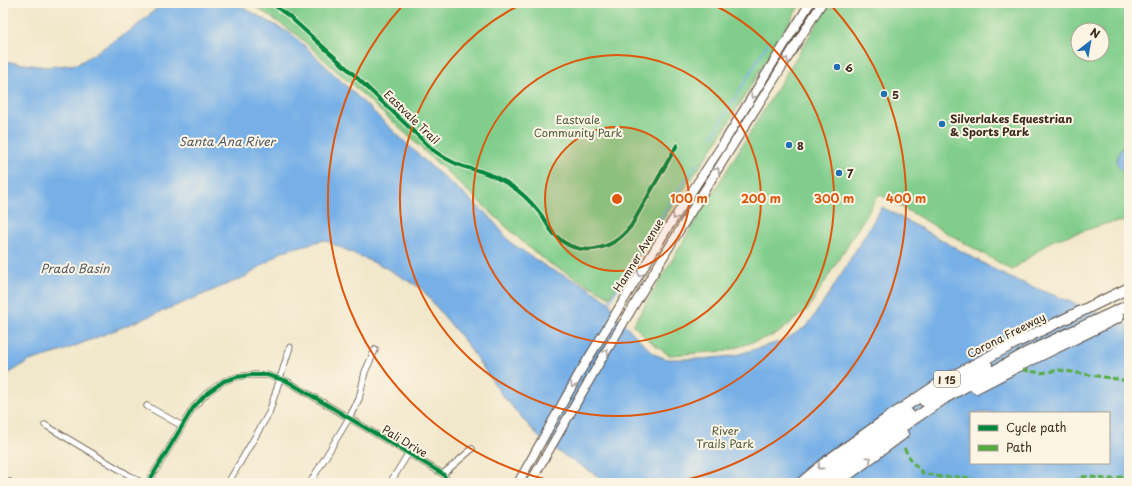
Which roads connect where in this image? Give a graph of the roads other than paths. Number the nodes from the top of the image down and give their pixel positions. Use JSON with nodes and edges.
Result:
{"nodes":[{"id":1,"x":810,"y":3,"type":"edge"},
{"id":2,"x":822,"y":3,"type":"edge"},
{"id":3,"x":1129,"y":288,"type":"edge"},
{"id":4,"x":1129,"y":296,"type":"edge"},
{"id":5,"x":1110,"y":301,"type":"junction"},
{"id":6,"x":1128,"y":308,"type":"edge"},
{"id":7,"x":290,"y":347,"type":"dead end"},
{"id":8,"x":375,"y":350,"type":"dead end"},
{"id":9,"x":280,"y":379,"type":"junction"},
{"id":10,"x":147,"y":406,"type":"dead end"},
{"id":11,"x":349,"y":418,"type":"junction"},
{"id":12,"x":45,"y":425,"type":"dead end"},
{"id":13,"x":182,"y":426,"type":"junction"},
{"id":14,"x":472,"y":449,"type":"dead end"},
{"id":15,"x":408,"y":454,"type":"junction"},
{"id":16,"x":443,"y":474,"type":"junction"},
{"id":17,"x":142,"y":483,"type":"edge"},
{"id":18,"x":148,"y":483,"type":"edge"},
{"id":19,"x":228,"y":483,"type":"edge"},
{"id":20,"x":310,"y":483,"type":"edge"},
{"id":21,"x":390,"y":483,"type":"edge"},
{"id":22,"x":449,"y":483,"type":"edge"},
{"id":23,"x":518,"y":483,"type":"edge"},
{"id":24,"x":530,"y":483,"type":"edge"},
{"id":25,"x":801,"y":483,"type":"edge"},
{"id":26,"x":813,"y":483,"type":"edge"},
{"id":27,"x":826,"y":483,"type":"edge"},
{"id":28,"x":838,"y":483,"type":"edge"}],
"edges":[{"from":1,"to":23,"type":"main road","name":"Hamner Avenue","one_way":true},
{"from":24,"to":2,"type":"main road","name":"Hamner Avenue","one_way":true},
{"from":3,"to":5,"type":"highway","name":"Corona Freeway","number":"I 15"},
{"from":4,"to":5,"type":"highway"},
{"from":5,"to":25,"type":"highway","name":"Corona Freeway","number":"I 15","one_way":true},
{"from":5,"to":26,"type":"highway"},
{"from":6,"to":27,"type":"highway"},
{"from":28,"to":6,"type":"highway","number":"I 15","one_way":true},
{"from":7,"to":9,"type":"street"},
{"from":8,"to":11,"type":"street"},
{"from":9,"to":11,"type":"street","name":"Pali Drive"},
{"from":9,"to":13,"type":"street","name":"Pali Drive"},
{"from":9,"to":19,"type":"street"},
{"from":10,"to":13,"type":"street"},
{"from":11,"to":15,"type":"street","name":"Pali Drive"},
{"from":11,"to":20,"type":"street"},
{"from":12,"to":17,"type":"street"},
{"from":13,"to":18,"type":"street","name":"Pali Drive"},
{"from":14,"to":16,"type":"street"},
{"from":15,"to":16,"type":"street","name":"Pali Drive"},
{"from":15,"to":21,"type":"street"},
{"from":16,"to":22,"type":"street","name":"Pali Drive"}]}
